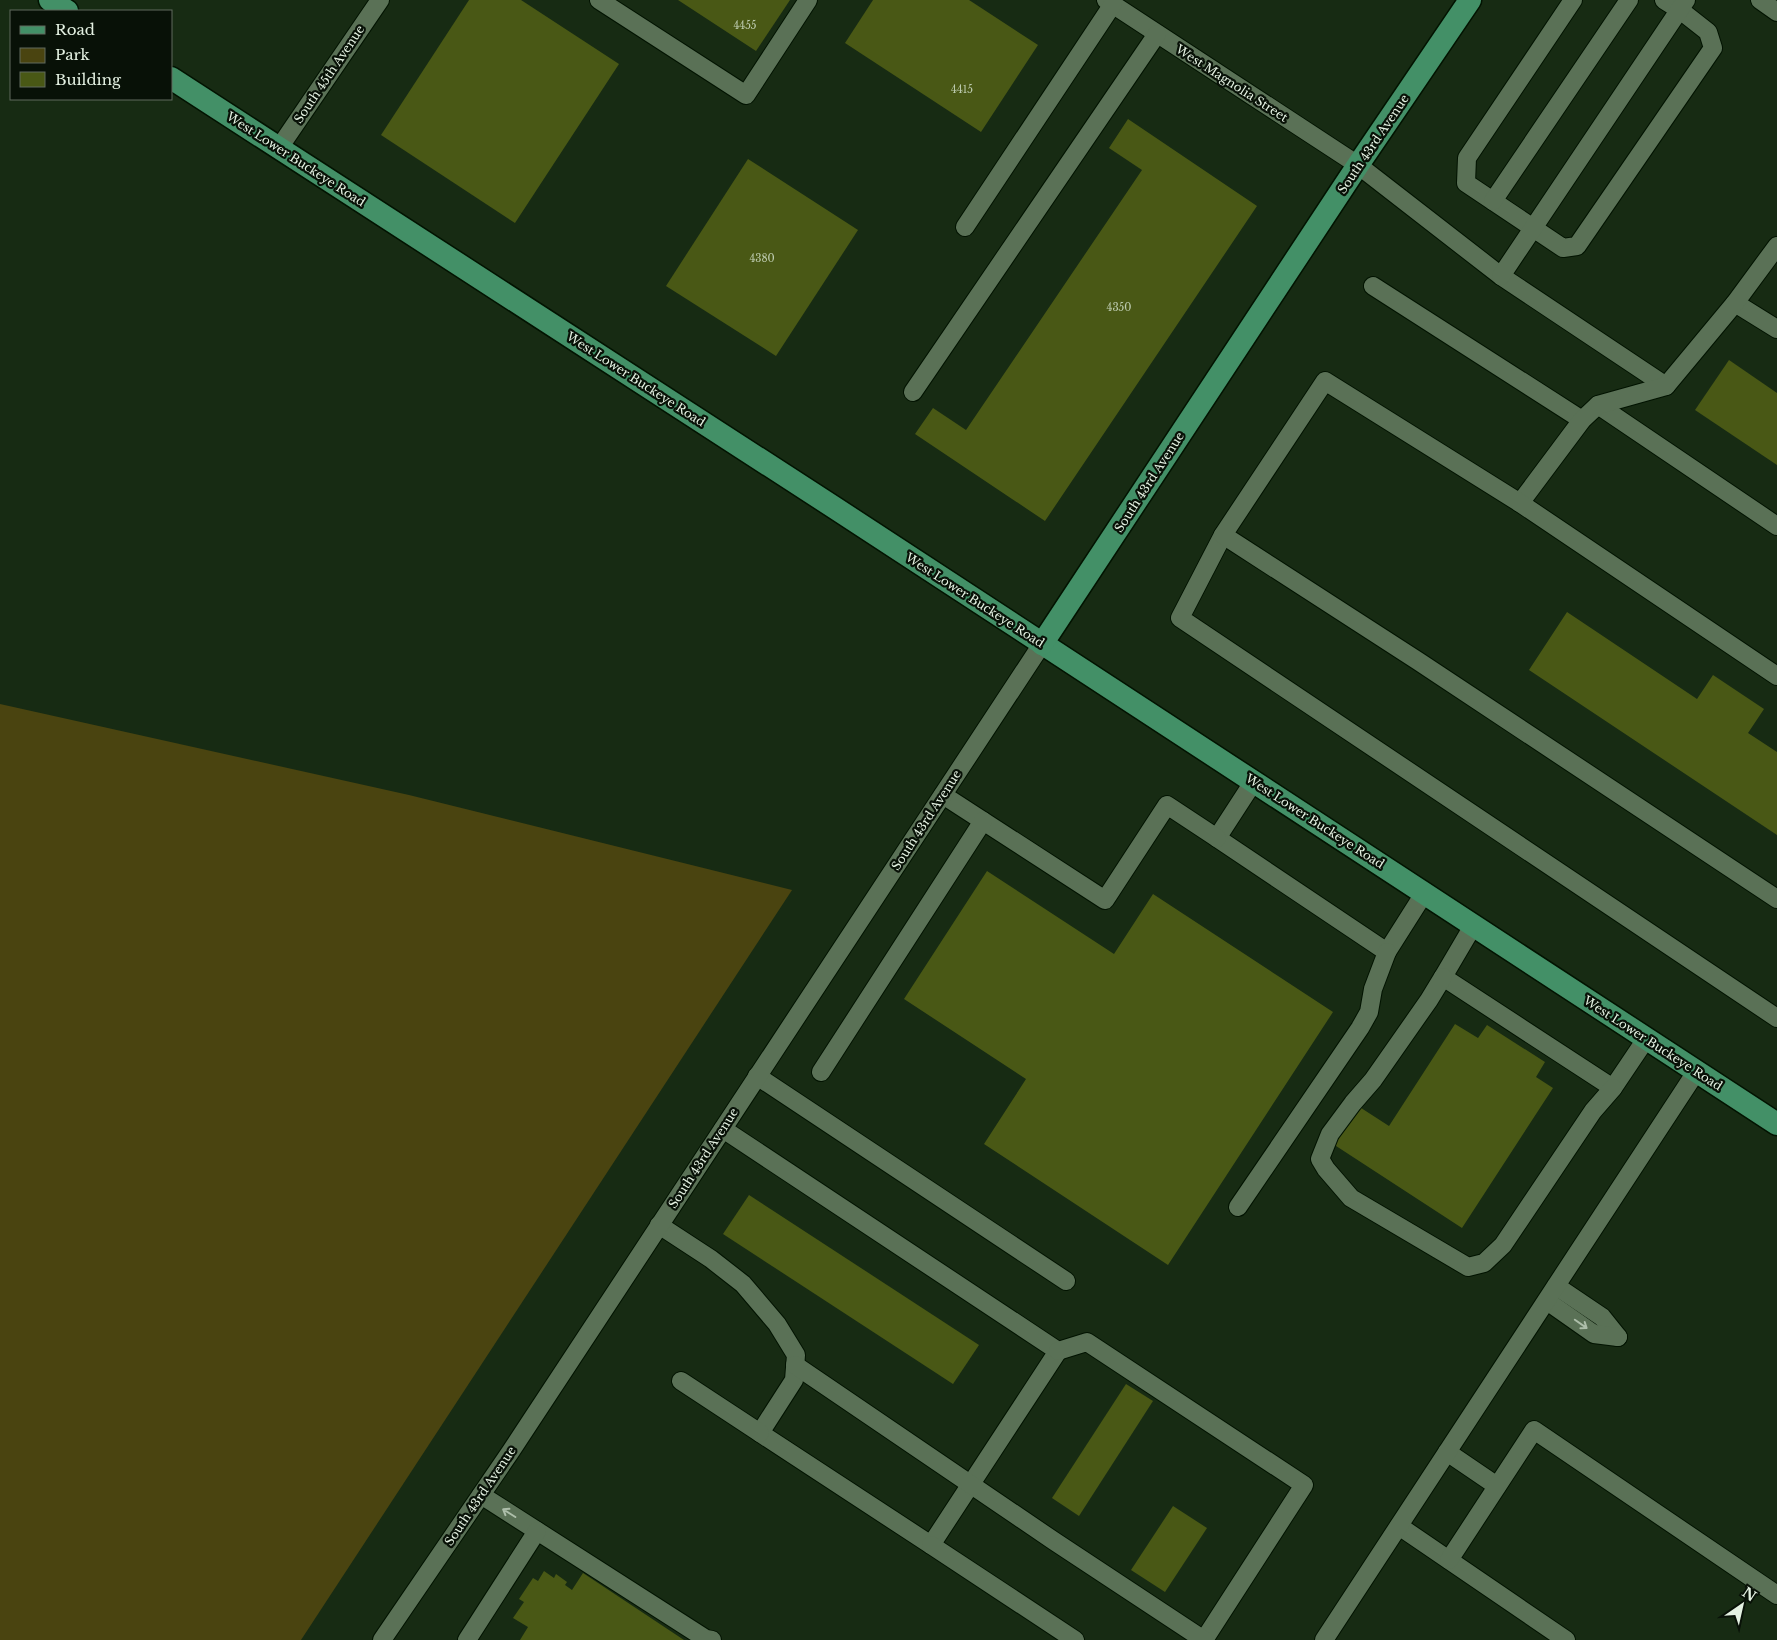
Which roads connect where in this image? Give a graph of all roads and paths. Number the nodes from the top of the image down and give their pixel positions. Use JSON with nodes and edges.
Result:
{"nodes":[{"id":1,"x":50,"y":0,"type":"edge"},
{"id":2,"x":380,"y":0,"type":"edge"},
{"id":3,"x":599,"y":0,"type":"edge"},
{"id":4,"x":808,"y":0,"type":"edge"},
{"id":5,"x":1470,"y":0,"type":"edge"},
{"id":6,"x":1573,"y":0,"type":"edge"},
{"id":7,"x":1629,"y":0,"type":"edge"},
{"id":8,"x":1664,"y":0,"type":"edge"},
{"id":9,"x":1760,"y":0,"type":"edge"},
{"id":10,"x":1119,"y":4,"type":"edge"},
{"id":11,"x":1683,"y":5,"type":"edge"},
{"id":12,"x":65,"y":10,"type":"edge"},
{"id":13,"x":1777,"y":12,"type":"edge"},
{"id":14,"x":1157,"y":34,"type":"junction"},
{"id":15,"x":172,"y":79,"type":"edge"},
{"id":16,"x":279,"y":148,"type":"junction"},
{"id":17,"x":1358,"y":166,"type":"junction"},
{"id":18,"x":1493,"y":201,"type":"junction"},
{"id":19,"x":965,"y":227,"type":"dead end"},
{"id":20,"x":1534,"y":228,"type":"junction"},
{"id":21,"x":1777,"y":246,"type":"edge"},
{"id":22,"x":1501,"y":276,"type":"junction"},
{"id":23,"x":1373,"y":286,"type":"dead end"},
{"id":24,"x":1735,"y":303,"type":"junction"},
{"id":25,"x":1777,"y":329,"type":"edge"},
{"id":26,"x":1666,"y":386,"type":"junction"},
{"id":27,"x":913,"y":392,"type":"dead end"},
{"id":28,"x":1598,"y":405,"type":"junction"},
{"id":29,"x":1582,"y":420,"type":"junction"},
{"id":30,"x":1520,"y":503,"type":"junction"},
{"id":31,"x":1777,"y":526,"type":"edge"},
{"id":32,"x":1224,"y":535,"type":"junction"},
{"id":33,"x":1042,"y":644,"type":"junction"},
{"id":34,"x":1777,"y":676,"type":"edge"},
{"id":35,"x":1254,"y":782,"type":"junction"},
{"id":36,"x":942,"y":795,"type":"junction"},
{"id":37,"x":983,"y":821,"type":"junction"},
{"id":38,"x":1217,"y":838,"type":"junction"},
{"id":39,"x":1425,"y":892,"type":"junction"},
{"id":40,"x":1777,"y":900,"type":"edge"},
{"id":41,"x":1473,"y":926,"type":"junction"},
{"id":42,"x":1387,"y":952,"type":"junction"},
{"id":43,"x":1443,"y":977,"type":"junction"},
{"id":44,"x":1777,"y":1018,"type":"edge"},
{"id":45,"x":1646,"y":1039,"type":"junction"},
{"id":46,"x":821,"y":1072,"type":"dead end"},
{"id":47,"x":1696,"y":1072,"type":"junction"},
{"id":48,"x":757,"y":1076,"type":"junction"},
{"id":49,"x":1613,"y":1088,"type":"junction"},
{"id":50,"x":1777,"y":1124,"type":"edge"},
{"id":51,"x":723,"y":1129,"type":"junction"},
{"id":52,"x":1238,"y":1207,"type":"dead end"},
{"id":53,"x":659,"y":1225,"type":"junction"},
{"id":54,"x":1066,"y":1281,"type":"dead end"},
{"id":55,"x":1058,"y":1351,"type":"junction"},
{"id":56,"x":795,"y":1365,"type":"junction"},
{"id":57,"x":681,"y":1382,"type":"dead end"},
{"id":58,"x":760,"y":1433,"type":"junction"},
{"id":59,"x":1447,"y":1452,"type":"junction"},
{"id":60,"x":971,"y":1484,"type":"junction"},
{"id":61,"x":1497,"y":1486,"type":"junction"},
{"id":62,"x":481,"y":1495,"type":"junction"},
{"id":63,"x":1399,"y":1526,"type":"junction"},
{"id":64,"x":537,"y":1531,"type":"junction"},
{"id":65,"x":931,"y":1545,"type":"junction"},
{"id":66,"x":1449,"y":1560,"type":"junction"},
{"id":67,"x":1777,"y":1595,"type":"edge"},
{"id":68,"x":382,"y":1640,"type":"edge"},
{"id":69,"x":467,"y":1640,"type":"edge"},
{"id":70,"x":712,"y":1640,"type":"edge"},
{"id":71,"x":1075,"y":1640,"type":"edge"},
{"id":72,"x":1204,"y":1640,"type":"edge"},
{"id":73,"x":1324,"y":1640,"type":"edge"},
{"id":74,"x":1565,"y":1640,"type":"edge"}],
"edges":[{"from":1,"to":12,"type":"main road"},
{"from":2,"to":16,"type":"street","name":"South 45th Avenue"},
{"from":3,"to":4,"type":"street"},
{"from":5,"to":17,"type":"main road","name":"South 43rd Avenue"},
{"from":6,"to":18,"type":"street"},
{"from":7,"to":18,"type":"street"},
{"from":8,"to":11,"type":"street"},
{"from":9,"to":13,"type":"street"},
{"from":10,"to":14,"type":"street","name":"West Magnolia Street"},
{"from":10,"to":19,"type":"street"},
{"from":11,"to":20,"type":"street"},
{"from":11,"to":20,"type":"street"},
{"from":14,"to":17,"type":"street","name":"West Magnolia Street"},
{"from":14,"to":27,"type":"street"},
{"from":15,"to":16,"type":"main road","name":"West Lower Buckeye Road"},
{"from":16,"to":33,"type":"main road","name":"West Lower Buckeye Road"},
{"from":17,"to":22,"type":"street","name":"West Magnolia Street"},
{"from":17,"to":33,"type":"main road","name":"South 43rd Avenue"},
{"from":18,"to":20,"type":"street"},
{"from":20,"to":22,"type":"street"},
{"from":21,"to":24,"type":"street"},
{"from":22,"to":26,"type":"street","name":"West Magnolia Street"},
{"from":23,"to":29,"type":"street"},
{"from":24,"to":25,"type":"street"},
{"from":24,"to":26,"type":"street"},
{"from":26,"to":28,"type":"street"},
{"from":28,"to":29,"type":"street"},
{"from":28,"to":31,"type":"street"},
{"from":29,"to":30,"type":"street"},
{"from":30,"to":32,"type":"street"},
{"from":30,"to":34,"type":"street"},
{"from":32,"to":40,"type":"street"},
{"from":32,"to":44,"type":"street"},
{"from":33,"to":35,"type":"main road","name":"West Lower Buckeye Road"},
{"from":33,"to":36,"type":"street","name":"South 43rd Avenue"},
{"from":35,"to":38,"type":"street"},
{"from":35,"to":39,"type":"main road","name":"West Lower Buckeye Road"},
{"from":36,"to":37,"type":"street"},
{"from":36,"to":48,"type":"street","name":"South 43rd Avenue"},
{"from":37,"to":38,"type":"street"},
{"from":37,"to":46,"type":"street"},
{"from":38,"to":42,"type":"street"},
{"from":39,"to":41,"type":"main road","name":"West Lower Buckeye Road"},
{"from":39,"to":42,"type":"street"},
{"from":41,"to":43,"type":"street"},
{"from":41,"to":45,"type":"main road","name":"West Lower Buckeye Road"},
{"from":42,"to":52,"type":"street"},
{"from":43,"to":49,"type":"street"},
{"from":43,"to":49,"type":"street"},
{"from":45,"to":47,"type":"main road","name":"West Lower Buckeye Road"},
{"from":45,"to":49,"type":"street"},
{"from":47,"to":50,"type":"main road","name":"West Lower Buckeye Road"},
{"from":47,"to":59,"type":"street"},
{"from":48,"to":51,"type":"street","name":"South 43rd Avenue"},
{"from":48,"to":54,"type":"street"},
{"from":51,"to":53,"type":"street","name":"South 43rd Avenue"},
{"from":51,"to":55,"type":"street"},
{"from":53,"to":56,"type":"street"},
{"from":53,"to":62,"type":"street","name":"South 43rd Avenue"},
{"from":55,"to":60,"type":"street"},
{"from":55,"to":72,"type":"street"},
{"from":56,"to":58,"type":"street"},
{"from":56,"to":60,"type":"street"},
{"from":57,"to":58,"type":"street"},
{"from":58,"to":65,"type":"street"},
{"from":59,"to":61,"type":"street"},
{"from":59,"to":63,"type":"street"},
{"from":60,"to":65,"type":"street"},
{"from":60,"to":72,"type":"street"},
{"from":61,"to":66,"type":"street"},
{"from":61,"to":67,"type":"street"},
{"from":64,"to":62,"type":"street","one_way":true},
{"from":62,"to":68,"type":"street","name":"South 43rd Avenue"},
{"from":63,"to":66,"type":"street"},
{"from":63,"to":73,"type":"street"},
{"from":64,"to":69,"type":"street"},
{"from":64,"to":70,"type":"street"},
{"from":65,"to":71,"type":"street"},
{"from":66,"to":74,"type":"street"}]}
